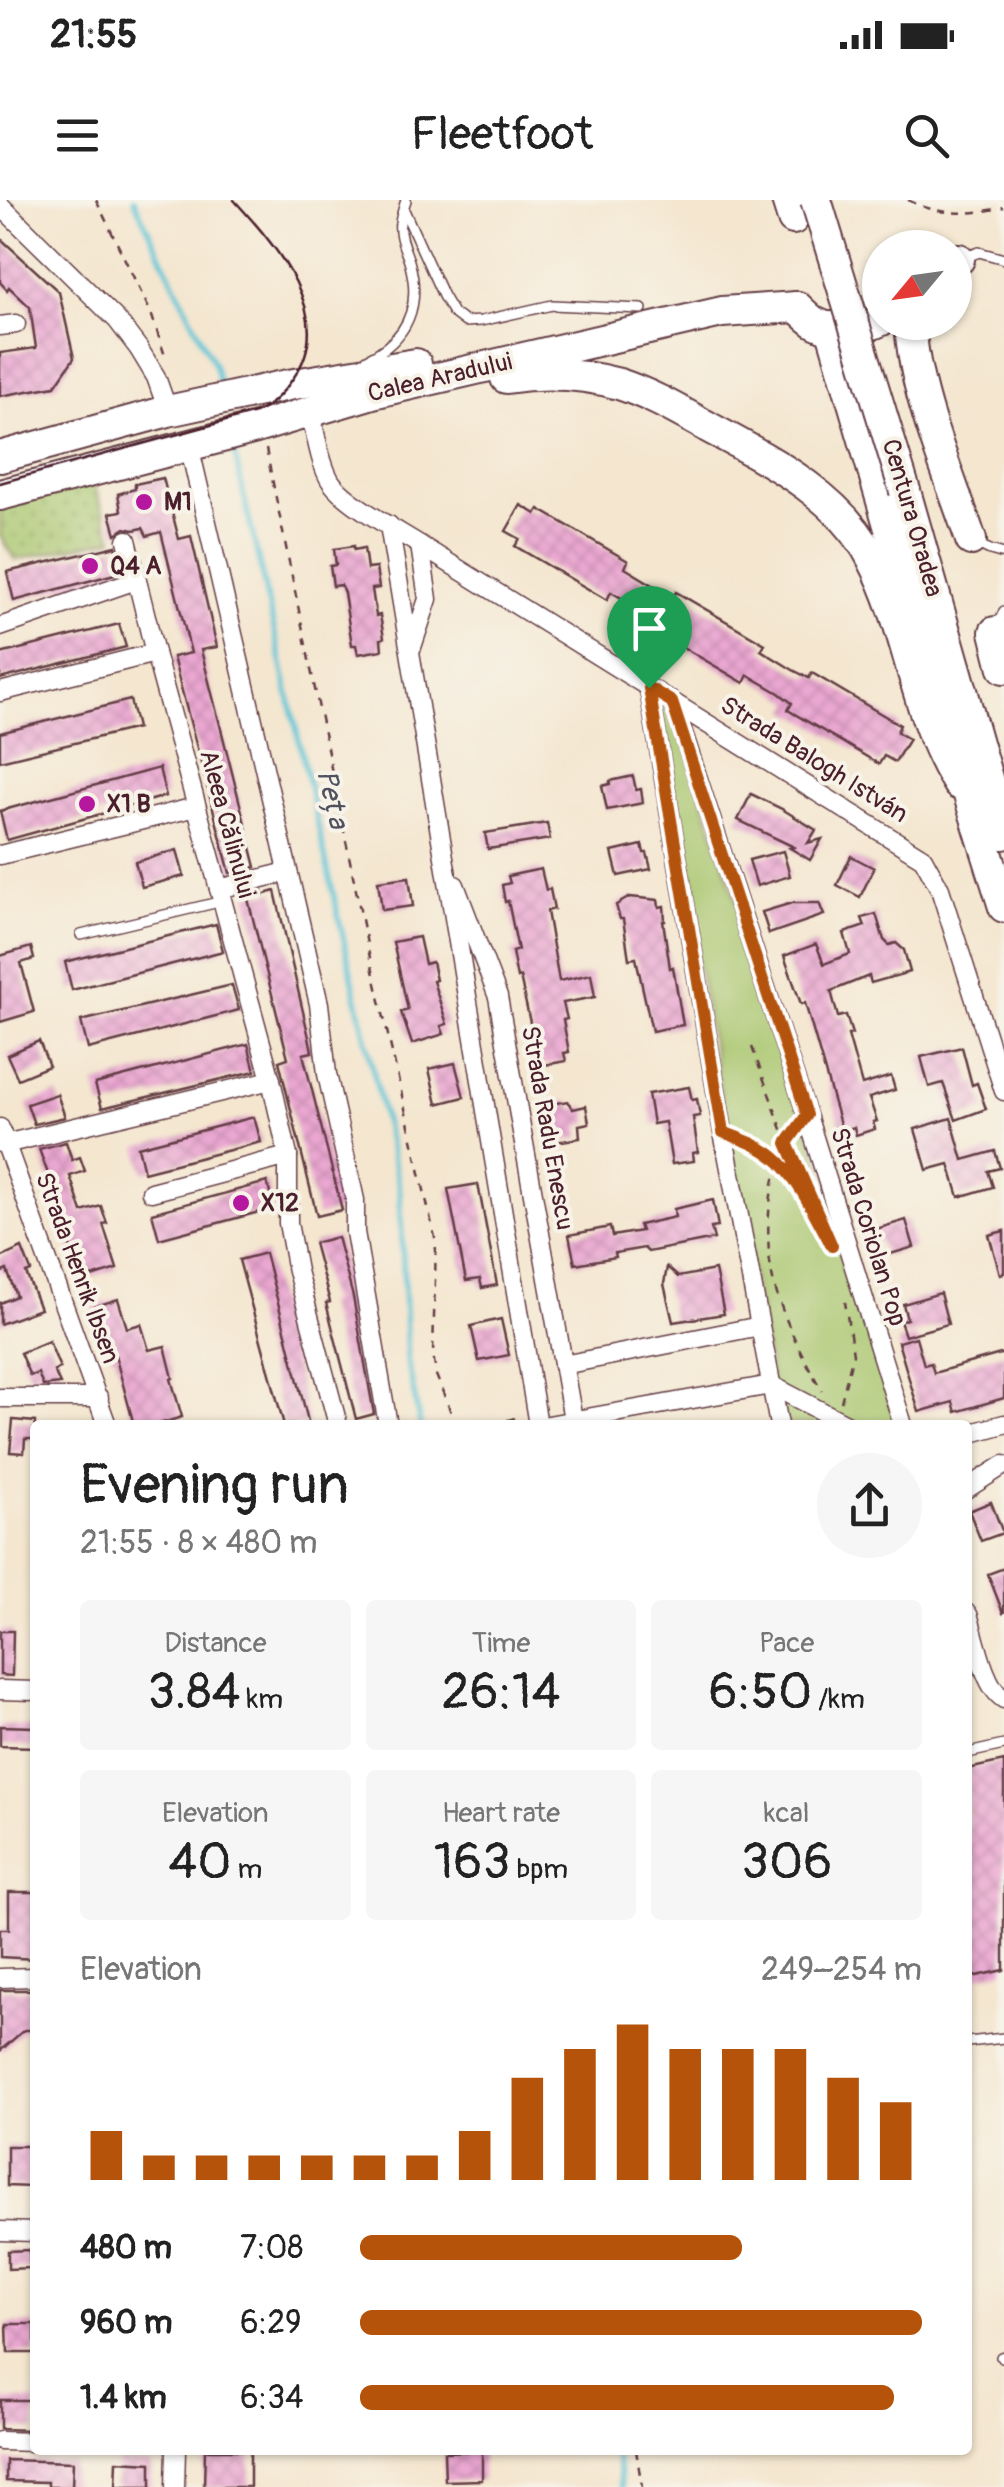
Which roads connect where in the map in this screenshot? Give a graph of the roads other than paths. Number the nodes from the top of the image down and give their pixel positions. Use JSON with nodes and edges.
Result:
{"nodes":[{"id":1,"x":828,"y":200,"type":"edge"},
{"id":2,"x":0,"y":204,"type":"edge"},
{"id":3,"x":405,"y":205,"type":"edge"},
{"id":4,"x":799,"y":206,"type":"edge"},
{"id":5,"x":972,"y":255,"type":"edge"},
{"id":6,"x":1004,"y":259,"type":"edge"},
{"id":7,"x":642,"y":309,"type":"dead end"},
{"id":8,"x":831,"y":327,"type":"junction"},
{"id":9,"x":862,"y":327,"type":"edge"},
{"id":10,"x":911,"y":340,"type":"edge"},
{"id":11,"x":550,"y":352,"type":"junction"},
{"id":12,"x":329,"y":378,"type":"junction"},
{"id":13,"x":414,"y":384,"type":"junction"},
{"id":14,"x":180,"y":408,"type":"junction"},
{"id":15,"x":310,"y":412,"type":"junction"},
{"id":16,"x":194,"y":444,"type":"junction"},
{"id":17,"x":0,"y":457,"type":"edge"},
{"id":18,"x":910,"y":488,"type":"junction"},
{"id":19,"x":0,"y":495,"type":"edge"},
{"id":20,"x":389,"y":525,"type":"junction"},
{"id":21,"x":126,"y":540,"type":"dead end"},
{"id":22,"x":971,"y":540,"type":"joint"},
{"id":23,"x":420,"y":545,"type":"junction"},
{"id":24,"x":1004,"y":554,"type":"edge"},
{"id":25,"x":136,"y":580,"type":"junction"},
{"id":26,"x":999,"y":622,"type":"edge"},
{"id":27,"x":0,"y":626,"type":"edge"},
{"id":28,"x":154,"y":652,"type":"junction"},
{"id":29,"x":411,"y":652,"type":"junction"},
{"id":30,"x":1004,"y":668,"type":"edge"},
{"id":31,"x":649,"y":688,"type":"junction"},
{"id":32,"x":0,"y":692,"type":"edge"},
{"id":33,"x":672,"y":702,"type":"junction"},
{"id":34,"x":1004,"y":774,"type":"edge"},
{"id":35,"x":196,"y":807,"type":"junction"},
{"id":36,"x":974,"y":810,"type":"junction"},
{"id":37,"x":1004,"y":838,"type":"edge"},
{"id":38,"x":441,"y":848,"type":"junction"},
{"id":39,"x":1,"y":852,"type":"edge"},
{"id":40,"x":287,"y":872,"type":"junction"},
{"id":41,"x":221,"y":895,"type":"junction"},
{"id":42,"x":1004,"y":907,"type":"edge"},
{"id":43,"x":80,"y":934,"type":"dead end"},
{"id":44,"x":271,"y":1080,"type":"junction"},
{"id":45,"x":1004,"y":1091,"type":"edge"},
{"id":46,"x":2,"y":1138,"type":"edge"},
{"id":47,"x":288,"y":1156,"type":"junction"},
{"id":48,"x":151,"y":1192,"type":"dead end"},
{"id":49,"x":760,"y":1326,"type":"junction"},
{"id":50,"x":563,"y":1365,"type":"junction"},
{"id":51,"x":771,"y":1385,"type":"junction"},
{"id":52,"x":0,"y":1398,"type":"edge"},
{"id":53,"x":99,"y":1398,"type":"junction"},
{"id":54,"x":106,"y":1420,"type":"edge"},
{"id":55,"x":337,"y":1420,"type":"edge"},
{"id":56,"x":388,"y":1420,"type":"edge"},
{"id":57,"x":531,"y":1420,"type":"edge"},
{"id":58,"x":574,"y":1420,"type":"edge"},
{"id":59,"x":585,"y":1420,"type":"edge"},
{"id":60,"x":778,"y":1420,"type":"edge"},
{"id":61,"x":839,"y":1420,"type":"edge"},
{"id":62,"x":901,"y":1420,"type":"edge"},
{"id":63,"x":1004,"y":1424,"type":"edge"},
{"id":64,"x":972,"y":1433,"type":"edge"},
{"id":65,"x":1004,"y":1465,"type":"edge"},
{"id":66,"x":972,"y":1485,"type":"edge"},
{"id":67,"x":972,"y":1626,"type":"edge"},
{"id":68,"x":0,"y":1690,"type":"edge"},
{"id":69,"x":30,"y":1690,"type":"edge"},
{"id":70,"x":1000,"y":1697,"type":"edge"},
{"id":71,"x":1004,"y":1745,"type":"edge"},
{"id":72,"x":972,"y":1753,"type":"edge"},
{"id":73,"x":30,"y":1976,"type":"edge"},
{"id":74,"x":0,"y":1978,"type":"edge"},
{"id":75,"x":1004,"y":2038,"type":"edge"},
{"id":76,"x":972,"y":2042,"type":"edge"},
{"id":77,"x":0,"y":2232,"type":"edge"},
{"id":78,"x":30,"y":2232,"type":"edge"},
{"id":79,"x":0,"y":2441,"type":"edge"},
{"id":80,"x":30,"y":2442,"type":"edge"},
{"id":81,"x":176,"y":2455,"type":"edge"},
{"id":82,"x":175,"y":2487,"type":"edge"}],
"edges":[{"from":1,"to":18,"type":"main road","name":"Centura Oradea"},
{"from":2,"to":14,"type":"street"},
{"from":3,"to":7,"type":"lane"},
{"from":3,"to":12,"type":"lane"},
{"from":4,"to":18,"type":"main road","name":"Centura Oradea","bridge":true},
{"from":5,"to":6,"type":"lane"},
{"from":8,"to":9,"type":"main road"},
{"from":8,"to":11,"type":"main road","name":"Calea Aradului"},
{"from":8,"to":36,"type":"main road"},
{"from":10,"to":22,"type":"main road"},
{"from":11,"to":12,"type":"main road","name":"Calea Aradului"},
{"from":11,"to":13,"type":"main road","name":"Calea Aradului"},
{"from":12,"to":14,"type":"main road","name":"Calea Aradului"},
{"from":13,"to":15,"type":"main road","name":"Calea Aradului"},
{"from":13,"to":36,"type":"main road"},
{"from":14,"to":17,"type":"main road","name":"Calea Aradului"},
{"from":15,"to":16,"type":"main road","name":"Calea Aradului"},
{"from":15,"to":20,"type":"street","name":"Strada Balogh István"},
{"from":16,"to":19,"type":"main road","name":"Calea Aradului"},
{"from":16,"to":40,"type":"street"},
{"from":18,"to":34,"type":"main road","name":"Centura Oradea"},
{"from":18,"to":37,"type":"main road","name":"Centura Oradea"},
{"from":20,"to":23,"type":"street","name":"Strada Balogh István"},
{"from":20,"to":29,"type":"street","name":"Strada Radu Enescu"},
{"from":21,"to":25,"type":"street","name":"Aleea Călinului"},
{"from":22,"to":24,"type":"lane"},
{"from":23,"to":29,"type":"street"},
{"from":23,"to":31,"type":"street","name":"Strada Balogh István"},
{"from":25,"to":27,"type":"street"},
{"from":25,"to":28,"type":"street","name":"Aleea Călinului"},
{"from":26,"to":30,"type":"main road"},
{"from":28,"to":32,"type":"street"},
{"from":28,"to":35,"type":"street","name":"Aleea Călinului"},
{"from":29,"to":38,"type":"street","name":"Strada Radu Enescu"},
{"from":31,"to":33,"type":"street","name":"Strada Balogh István"},
{"from":31,"to":49,"type":"street"},
{"from":33,"to":45,"type":"street","name":"Strada Balogh István"},
{"from":33,"to":62,"type":"street","name":"Strada Coriolan Pop"},
{"from":35,"to":39,"type":"street"},
{"from":35,"to":41,"type":"street","name":"Aleea Călinului"},
{"from":36,"to":42,"type":"main road"},
{"from":38,"to":50,"type":"street","name":"Strada Radu Enescu"},
{"from":38,"to":57,"type":"street","name":"Strada Radu Enescu"},
{"from":40,"to":41,"type":"street"},
{"from":40,"to":56,"type":"street"},
{"from":41,"to":43,"type":"lane"},
{"from":41,"to":44,"type":"street","name":"Aleea Călinului"},
{"from":44,"to":46,"type":"street"},
{"from":44,"to":47,"type":"street","name":"Aleea Călinului"},
{"from":46,"to":53,"type":"street","name":"Strada Henrik Ibsen"},
{"from":47,"to":48,"type":"street"},
{"from":47,"to":55,"type":"street","name":"Aleea Călinului"},
{"from":49,"to":50,"type":"street"},
{"from":49,"to":51,"type":"street"},
{"from":50,"to":58,"type":"street","name":"Strada Radu Enescu"},
{"from":51,"to":59,"type":"street"},
{"from":51,"to":60,"type":"street"},
{"from":51,"to":61,"type":"street"},
{"from":52,"to":53,"type":"street"},
{"from":53,"to":54,"type":"street","name":"Strada Henrik Ibsen"},
{"from":63,"to":64,"type":"street"},
{"from":65,"to":66,"type":"street"},
{"from":67,"to":70,"type":"street"},
{"from":68,"to":69,"type":"street"},
{"from":71,"to":72,"type":"lane"},
{"from":73,"to":74,"type":"street"},
{"from":75,"to":76,"type":"lane"},
{"from":77,"to":78,"type":"street"},
{"from":79,"to":80,"type":"street"},
{"from":81,"to":82,"type":"street"}]}
